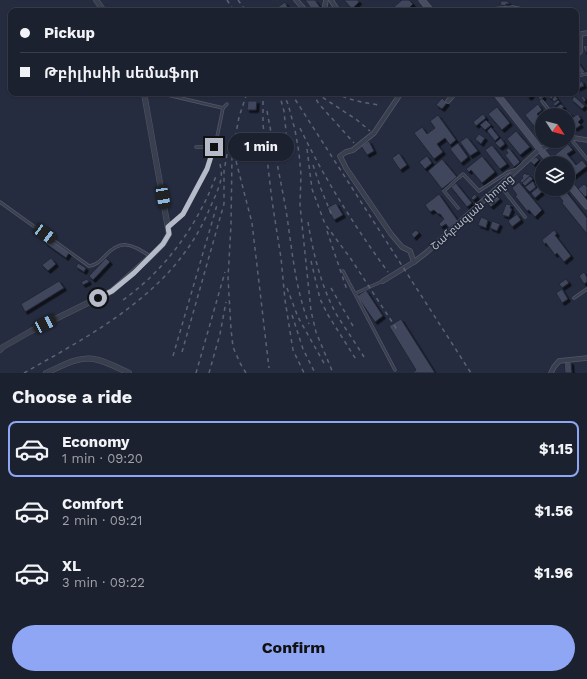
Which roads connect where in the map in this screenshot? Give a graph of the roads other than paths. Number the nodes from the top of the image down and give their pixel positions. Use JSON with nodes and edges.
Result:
{"nodes":[{"id":1,"x":296,"y":0,"type":"edge"},
{"id":2,"x":422,"y":0,"type":"edge"},
{"id":3,"x":303,"y":8,"type":"edge"},
{"id":4,"x":429,"y":8,"type":"edge"},
{"id":5,"x":502,"y":8,"type":"edge"},
{"id":6,"x":517,"y":8,"type":"edge"},
{"id":7,"x":579,"y":41,"type":"edge"},
{"id":8,"x":579,"y":54,"type":"edge"},
{"id":9,"x":145,"y":96,"type":"edge"},
{"id":10,"x":173,"y":96,"type":"edge"},
{"id":11,"x":400,"y":96,"type":"edge"},
{"id":12,"x":452,"y":96,"type":"edge"},
{"id":13,"x":498,"y":96,"type":"edge"},
{"id":14,"x":448,"y":101,"type":"dead end"},
{"id":15,"x":542,"y":101,"type":"dead end"},
{"id":16,"x":227,"y":104,"type":"dead end"},
{"id":17,"x":223,"y":108,"type":"junction"},
{"id":18,"x":548,"y":108,"type":"edge"},
{"id":19,"x":575,"y":137,"type":"edge"},
{"id":20,"x":587,"y":140,"type":"edge"},
{"id":21,"x":575,"y":145,"type":"edge"},
{"id":22,"x":196,"y":147,"type":"dead end"},
{"id":23,"x":214,"y":147,"type":"junction"},
{"id":24,"x":540,"y":149,"type":"junction"},
{"id":25,"x":546,"y":156,"type":"edge"},
{"id":26,"x":587,"y":160,"type":"edge"},
{"id":27,"x":518,"y":169,"type":"junction"},
{"id":28,"x":500,"y":186,"type":"junction"},
{"id":29,"x":575,"y":191,"type":"edge"},
{"id":30,"x":0,"y":202,"type":"edge"},
{"id":31,"x":587,"y":206,"type":"edge"},
{"id":32,"x":458,"y":208,"type":"dead end"},
{"id":33,"x":525,"y":217,"type":"dead end"},
{"id":34,"x":168,"y":227,"type":"junction"},
{"id":35,"x":151,"y":256,"type":"junction"},
{"id":36,"x":414,"y":262,"type":"junction"},
{"id":37,"x":343,"y":271,"type":"dead end"},
{"id":38,"x":383,"y":281,"type":"joint"},
{"id":39,"x":587,"y":289,"type":"edge"},
{"id":40,"x":356,"y":294,"type":"junction"},
{"id":41,"x":574,"y":298,"type":"dead end"},
{"id":42,"x":0,"y":350,"type":"edge"},
{"id":43,"x":587,"y":358,"type":"edge"},
{"id":44,"x":395,"y":370,"type":"dead end"},
{"id":45,"x":46,"y":373,"type":"edge"},
{"id":46,"x":129,"y":373,"type":"edge"},
{"id":47,"x":551,"y":373,"type":"edge"}],
"edges":[{"from":1,"to":3,"type":"street"},
{"from":2,"to":4,"type":"main road"},
{"from":5,"to":6,"type":"lane"},
{"from":7,"to":8,"type":"lane"},
{"from":9,"to":34,"type":"street"},
{"from":10,"to":17,"type":"lane"},
{"from":11,"to":36,"type":"street"},
{"from":12,"to":14,"type":"street"},
{"from":13,"to":24,"type":"main road"},
{"from":15,"to":18,"type":"lane"},
{"from":16,"to":17,"type":"lane"},
{"from":17,"to":23,"type":"lane"},
{"from":19,"to":20,"type":"street"},
{"from":21,"to":26,"type":"lane"},
{"from":22,"to":23,"type":"lane"},
{"from":23,"to":34,"type":"lane"},
{"from":24,"to":25,"type":"main road"},
{"from":24,"to":27,"type":"street","name":"Շահբազյան փողոց"},
{"from":27,"to":28,"type":"street","name":"Շահբազյան փողոց"},
{"from":27,"to":32,"type":"lane"},
{"from":28,"to":33,"type":"lane"},
{"from":28,"to":36,"type":"street","name":"Շահբազյան փողոց"},
{"from":29,"to":31,"type":"main road"},
{"from":30,"to":35,"type":"lane"},
{"from":34,"to":35,"type":"street"},
{"from":35,"to":42,"type":"street"},
{"from":36,"to":38,"type":"street","name":"Շահբազյան փողոց"},
{"from":37,"to":40,"type":"lane"},
{"from":38,"to":40,"type":"lane"},
{"from":39,"to":41,"type":"lane"},
{"from":40,"to":44,"type":"lane"},
{"from":43,"to":47,"type":"street"},
{"from":45,"to":46,"type":"street"}]}
